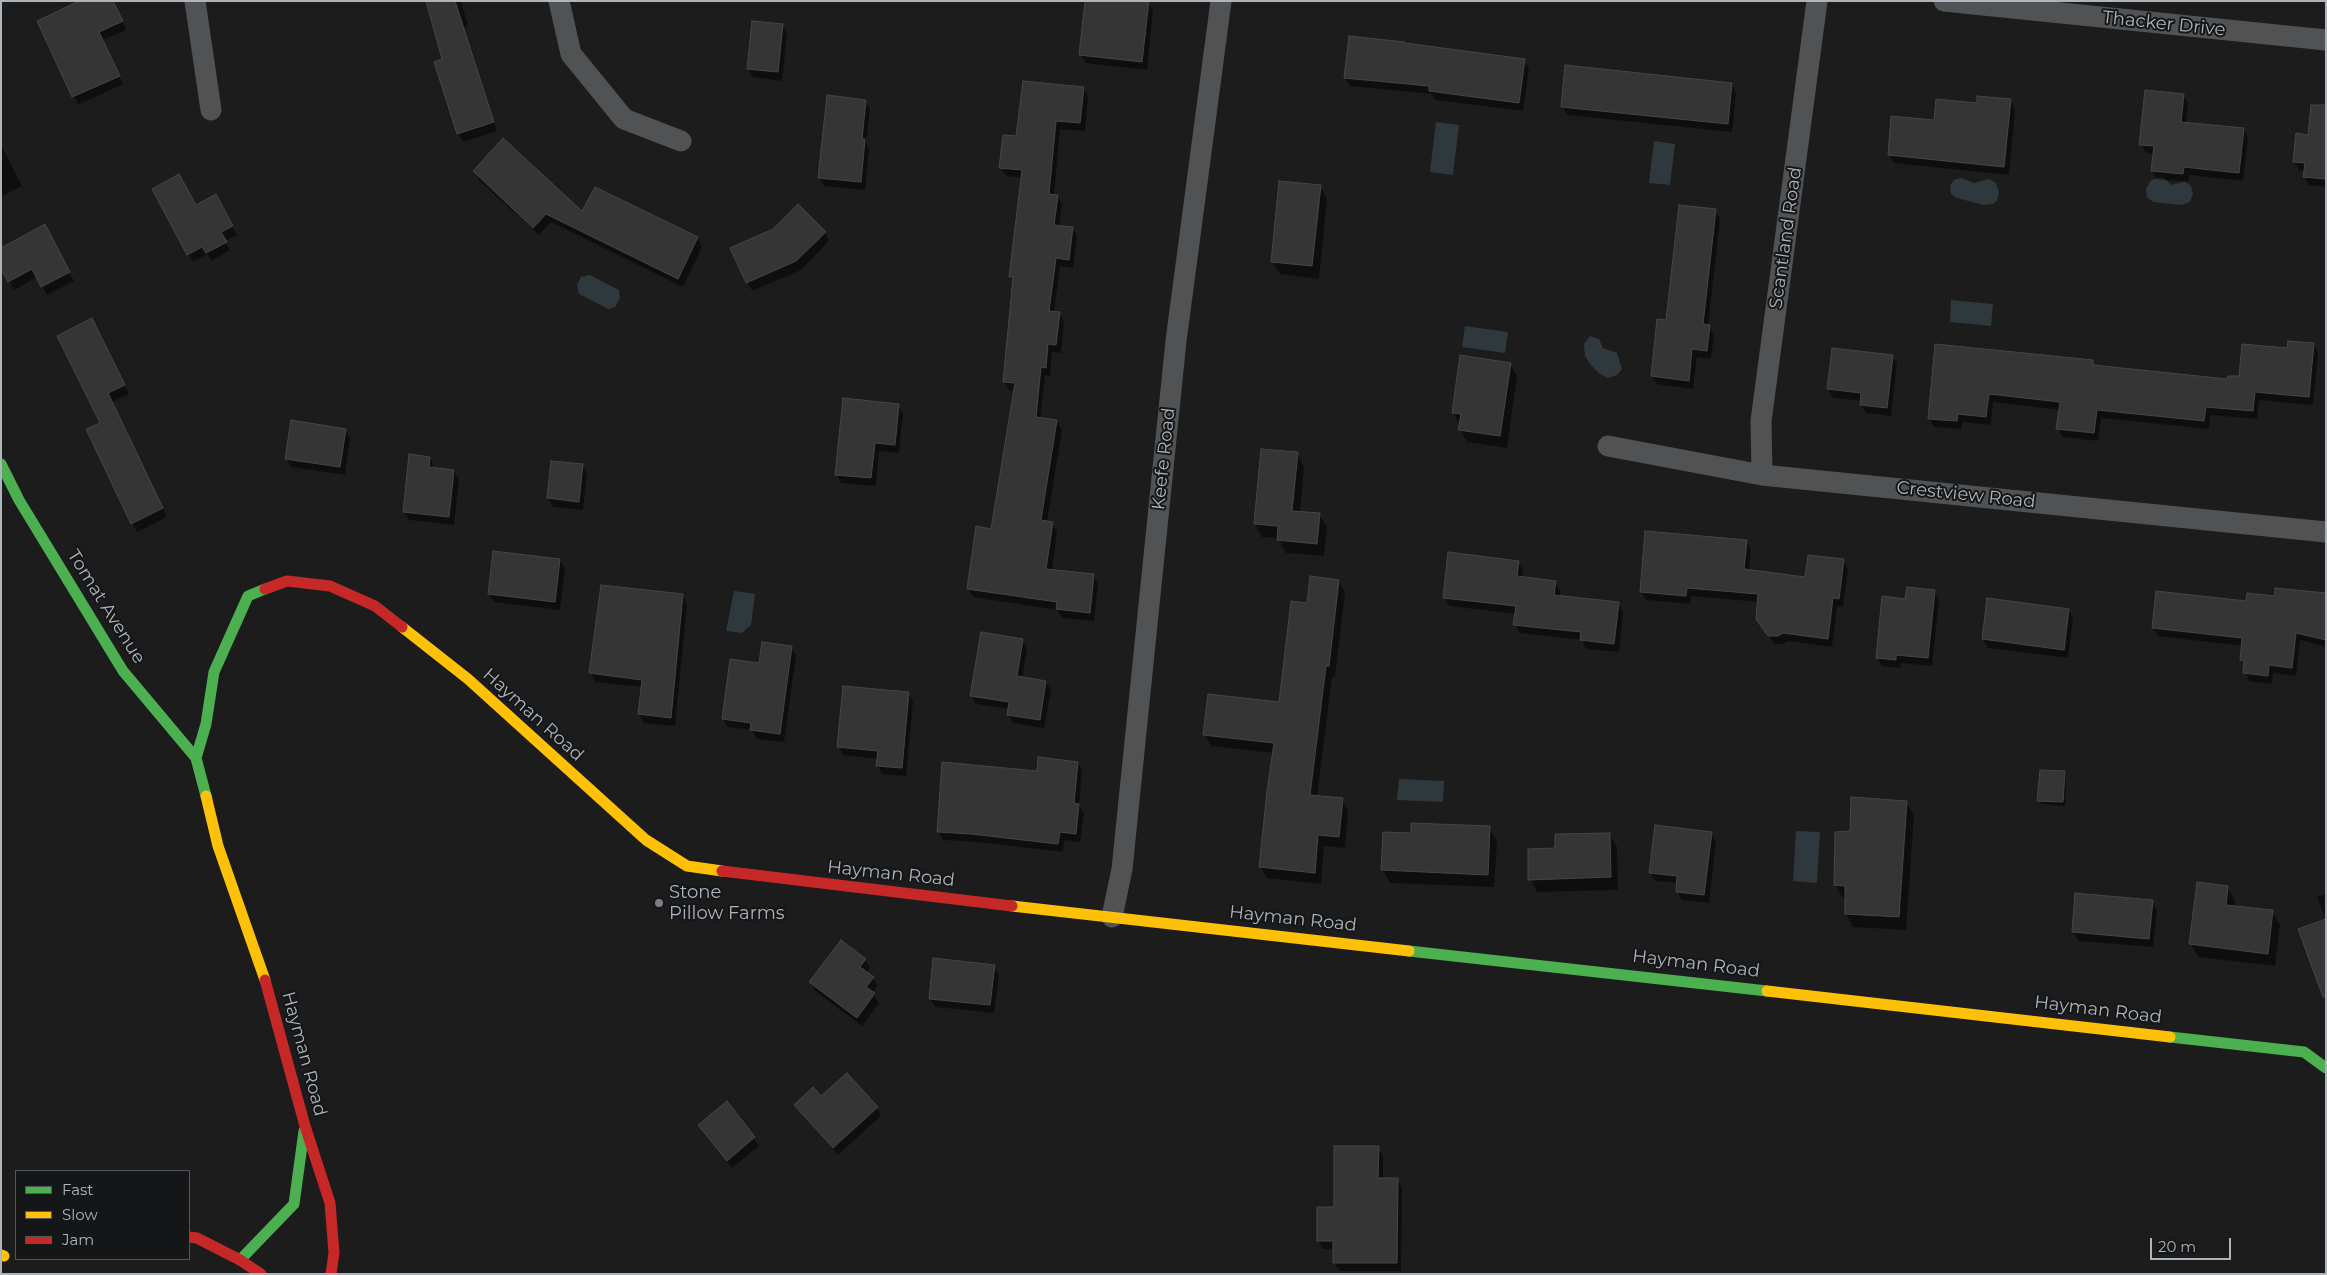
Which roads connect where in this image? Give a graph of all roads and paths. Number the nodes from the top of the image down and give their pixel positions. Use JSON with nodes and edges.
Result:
{"nodes":[{"id":1,"x":195,"y":1,"type":"edge"},
{"id":2,"x":558,"y":1,"type":"edge"},
{"id":3,"x":1221,"y":1,"type":"edge"},
{"id":4,"x":1818,"y":1,"type":"edge"},
{"id":5,"x":1944,"y":1,"type":"edge"},
{"id":6,"x":2326,"y":40,"type":"edge"},
{"id":7,"x":210,"y":110,"type":"dead end"},
{"id":8,"x":681,"y":141,"type":"dead end"},
{"id":9,"x":1608,"y":446,"type":"dead end"},
{"id":10,"x":1,"y":464,"type":"edge"},
{"id":11,"x":1762,"y":475,"type":"junction"},
{"id":12,"x":2326,"y":532,"type":"edge"},
{"id":13,"x":196,"y":758,"type":"junction"},
{"id":14,"x":1112,"y":917,"type":"junction"},
{"id":15,"x":2326,"y":1068,"type":"edge"},
{"id":16,"x":305,"y":1126,"type":"junction"},
{"id":17,"x":190,"y":1237,"type":"edge"},
{"id":18,"x":15,"y":1253,"type":"edge"},
{"id":19,"x":2,"y":1256,"type":"edge"},
{"id":20,"x":240,"y":1260,"type":"junction"},
{"id":21,"x":261,"y":1274,"type":"edge"},
{"id":22,"x":330,"y":1274,"type":"edge"}],
"edges":[{"from":1,"to":7,"type":"street"},
{"from":2,"to":8,"type":"street"},
{"from":3,"to":14,"type":"street","name":"Keefe Road"},
{"from":4,"to":11,"type":"street","name":"Scantland Road"},
{"from":5,"to":6,"type":"street","name":"Thacker Drive"},
{"from":9,"to":11,"type":"street","name":"Crestview Road"},
{"from":10,"to":13,"type":"street","name":"Tomat Avenue"},
{"from":11,"to":12,"type":"street","name":"Crestview Road"},
{"from":13,"to":14,"type":"street","name":"Hayman Road"},
{"from":13,"to":16,"type":"street","name":"Hayman Road"},
{"from":14,"to":15,"type":"street","name":"Hayman Road"},
{"from":16,"to":20,"type":"street"},
{"from":16,"to":22,"type":"street","name":"Hayman Road"},
{"from":17,"to":20,"type":"street"},
{"from":18,"to":19,"type":"street"},
{"from":20,"to":21,"type":"street"}]}
